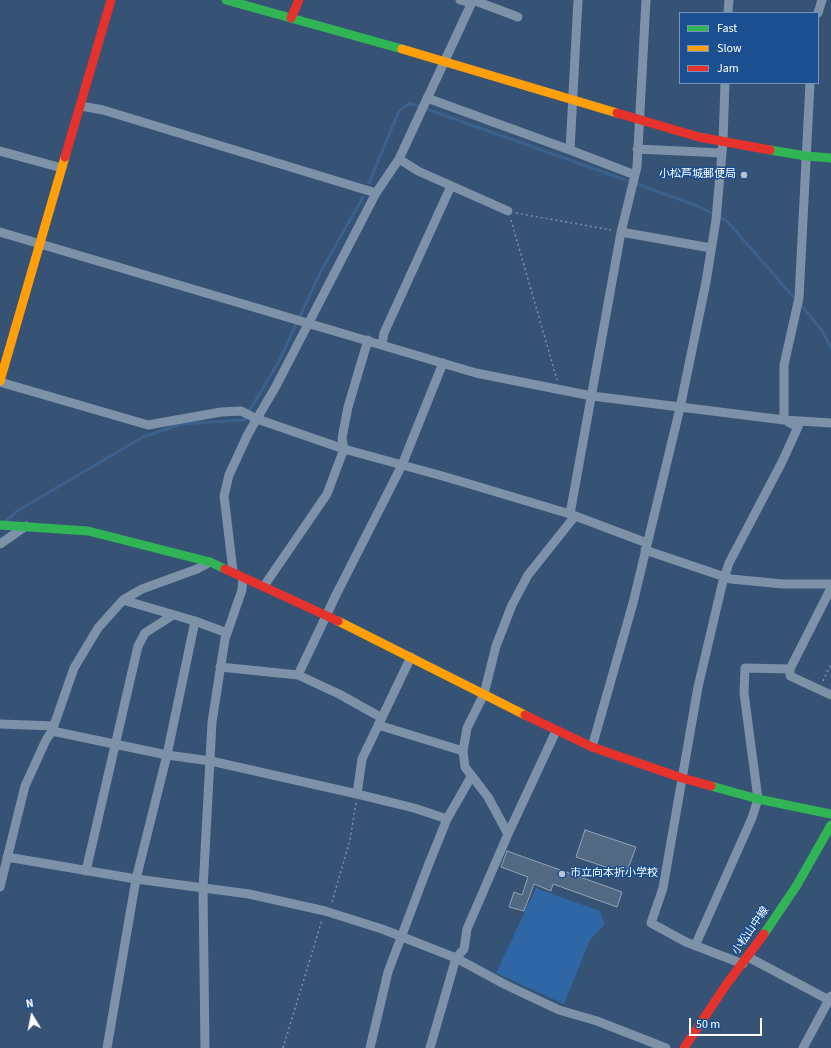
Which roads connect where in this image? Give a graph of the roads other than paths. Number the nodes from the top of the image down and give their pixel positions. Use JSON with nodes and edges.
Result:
{"nodes":[{"id":1,"x":111,"y":0,"type":"edge"},
{"id":2,"x":226,"y":0,"type":"edge"},
{"id":3,"x":299,"y":0,"type":"edge"},
{"id":4,"x":460,"y":0,"type":"edge"},
{"id":5,"x":578,"y":0,"type":"edge"},
{"id":6,"x":646,"y":0,"type":"edge"},
{"id":7,"x":729,"y":0,"type":"edge"},
{"id":8,"x":822,"y":0,"type":"edge"},
{"id":9,"x":472,"y":3,"type":"junction"},
{"id":10,"x":728,"y":12,"type":"edge"},
{"id":11,"x":818,"y":12,"type":"edge"},
{"id":12,"x":518,"y":17,"type":"dead end"},
{"id":13,"x":291,"y":18,"type":"junction"},
{"id":14,"x":444,"y":61,"type":"junction"},
{"id":15,"x":725,"y":84,"type":"edge"},
{"id":16,"x":810,"y":84,"type":"edge"},
{"id":17,"x":426,"y":99,"type":"junction"},
{"id":18,"x":572,"y":99,"type":"junction"},
{"id":19,"x":81,"y":106,"type":"junction"},
{"id":20,"x":638,"y":119,"type":"junction"},
{"id":21,"x":723,"y":141,"type":"junction"},
{"id":22,"x":637,"y":149,"type":"junction"},
{"id":23,"x":570,"y":150,"type":"junction"},
{"id":24,"x":0,"y":151,"type":"edge"},
{"id":25,"x":722,"y":153,"type":"junction"},
{"id":26,"x":806,"y":156,"type":"junction"},
{"id":27,"x":399,"y":158,"type":"junction"},
{"id":28,"x":831,"y":158,"type":"edge"},
{"id":29,"x":62,"y":168,"type":"junction"},
{"id":30,"x":633,"y":180,"type":"junction"},
{"id":31,"x":451,"y":186,"type":"junction"},
{"id":32,"x":376,"y":193,"type":"junction"},
{"id":33,"x":508,"y":211,"type":"road end"},
{"id":34,"x":0,"y":232,"type":"edge"},
{"id":35,"x":621,"y":232,"type":"junction"},
{"id":36,"x":41,"y":245,"type":"junction"},
{"id":37,"x":711,"y":248,"type":"junction"},
{"id":38,"x":306,"y":323,"type":"junction"},
{"id":39,"x":368,"y":340,"type":"junction"},
{"id":40,"x":382,"y":344,"type":"junction"},
{"id":41,"x":443,"y":363,"type":"junction"},
{"id":42,"x":0,"y":381,"type":"edge"},
{"id":43,"x":592,"y":396,"type":"junction"},
{"id":44,"x":680,"y":408,"type":"junction"},
{"id":45,"x":255,"y":418,"type":"junction"},
{"id":46,"x":784,"y":420,"type":"junction"},
{"id":47,"x":831,"y":422,"type":"edge"},
{"id":48,"x":344,"y":449,"type":"junction"},
{"id":49,"x":402,"y":465,"type":"junction"},
{"id":50,"x":572,"y":515,"type":"junction"},
{"id":51,"x":0,"y":525,"type":"edge"},
{"id":52,"x":26,"y":526,"type":"junction"},
{"id":53,"x":0,"y":544,"type":"edge"},
{"id":54,"x":646,"y":546,"type":"junction"},
{"id":55,"x":210,"y":562,"type":"junction"},
{"id":56,"x":233,"y":571,"type":"junction"},
{"id":57,"x":724,"y":577,"type":"junction"},
{"id":58,"x":243,"y":578,"type":"junction"},
{"id":59,"x":831,"y":584,"type":"edge"},
{"id":60,"x":264,"y":586,"type":"junction"},
{"id":61,"x":831,"y":588,"type":"edge"},
{"id":62,"x":123,"y":600,"type":"junction"},
{"id":63,"x":173,"y":615,"type":"junction"},
{"id":64,"x":326,"y":615,"type":"junction"},
{"id":65,"x":195,"y":621,"type":"junction"},
{"id":66,"x":226,"y":633,"type":"junction"},
{"id":67,"x":411,"y":657,"type":"junction"},
{"id":68,"x":220,"y":667,"type":"junction"},
{"id":69,"x":790,"y":669,"type":"junction"},
{"id":70,"x":298,"y":675,"type":"junction"},
{"id":71,"x":484,"y":694,"type":"junction"},
{"id":72,"x":831,"y":695,"type":"edge"},
{"id":73,"x":380,"y":722,"type":"junction"},
{"id":74,"x":0,"y":724,"type":"edge"},
{"id":75,"x":53,"y":729,"type":"junction"},
{"id":76,"x":556,"y":731,"type":"junction"},
{"id":77,"x":115,"y":744,"type":"junction"},
{"id":78,"x":592,"y":747,"type":"junction"},
{"id":79,"x":463,"y":751,"type":"junction"},
{"id":80,"x":167,"y":755,"type":"junction"},
{"id":81,"x":211,"y":761,"type":"junction"},
{"id":82,"x":472,"y":777,"type":"junction"},
{"id":83,"x":682,"y":778,"type":"junction"},
{"id":84,"x":357,"y":794,"type":"junction"},
{"id":85,"x":758,"y":799,"type":"junction"},
{"id":86,"x":831,"y":814,"type":"edge"},
{"id":87,"x":446,"y":819,"type":"junction"},
{"id":88,"x":831,"y":825,"type":"edge"},
{"id":89,"x":508,"y":834,"type":"junction"},
{"id":90,"x":5,"y":853,"type":"edge"},
{"id":91,"x":86,"y":871,"type":"junction"},
{"id":92,"x":136,"y":879,"type":"junction"},
{"id":93,"x":0,"y":887,"type":"edge"},
{"id":94,"x":203,"y":889,"type":"junction"},
{"id":95,"x":401,"y":938,"type":"junction"},
{"id":96,"x":695,"y":946,"type":"junction"},
{"id":97,"x":456,"y":958,"type":"junction"},
{"id":98,"x":746,"y":960,"type":"junction"},
{"id":99,"x":830,"y":998,"type":"edge"},
{"id":100,"x":107,"y":1048,"type":"edge"},
{"id":101,"x":205,"y":1048,"type":"edge"},
{"id":102,"x":370,"y":1048,"type":"edge"},
{"id":103,"x":430,"y":1048,"type":"edge"},
{"id":104,"x":666,"y":1048,"type":"edge"},
{"id":105,"x":684,"y":1048,"type":"edge"},
{"id":106,"x":803,"y":1048,"type":"edge"}],
"edges":[{"from":1,"to":19,"type":"street"},
{"from":2,"to":13,"type":"street"},
{"from":3,"to":13,"type":"street"},
{"from":4,"to":9,"type":"street"},
{"from":5,"to":18,"type":"street"},
{"from":6,"to":20,"type":"street"},
{"from":7,"to":10,"type":"street"},
{"from":8,"to":11,"type":"street"},
{"from":9,"to":12,"type":"street"},
{"from":9,"to":14,"type":"street"},
{"from":13,"to":14,"type":"street"},
{"from":14,"to":17,"type":"street"},
{"from":14,"to":18,"type":"street"},
{"from":15,"to":21,"type":"street"},
{"from":16,"to":26,"type":"street"},
{"from":17,"to":23,"type":"street"},
{"from":17,"to":27,"type":"street"},
{"from":18,"to":20,"type":"street"},
{"from":18,"to":23,"type":"street"},
{"from":19,"to":29,"type":"street"},
{"from":19,"to":32,"type":"street"},
{"from":20,"to":21,"type":"street"},
{"from":20,"to":22,"type":"street"},
{"from":21,"to":25,"type":"street"},
{"from":21,"to":26,"type":"street"},
{"from":22,"to":25,"type":"street"},
{"from":22,"to":30,"type":"street"},
{"from":23,"to":30,"type":"street"},
{"from":24,"to":29,"type":"street"},
{"from":25,"to":37,"type":"street"},
{"from":26,"to":28,"type":"street"},
{"from":26,"to":46,"type":"street"},
{"from":27,"to":31,"type":"street"},
{"from":27,"to":32,"type":"street"},
{"from":29,"to":36,"type":"street"},
{"from":30,"to":35,"type":"street"},
{"from":31,"to":33,"type":"street"},
{"from":31,"to":40,"type":"street"},
{"from":32,"to":38,"type":"street"},
{"from":34,"to":36,"type":"street"},
{"from":35,"to":37,"type":"street"},
{"from":35,"to":43,"type":"street"},
{"from":36,"to":38,"type":"street"},
{"from":36,"to":42,"type":"street"},
{"from":37,"to":44,"type":"street"},
{"from":38,"to":39,"type":"street"},
{"from":38,"to":45,"type":"street"},
{"from":39,"to":40,"type":"street"},
{"from":39,"to":48,"type":"street"},
{"from":40,"to":41,"type":"street"},
{"from":41,"to":43,"type":"street"},
{"from":41,"to":49,"type":"street"},
{"from":42,"to":45,"type":"street"},
{"from":43,"to":44,"type":"street"},
{"from":43,"to":50,"type":"street"},
{"from":44,"to":46,"type":"street"},
{"from":44,"to":54,"type":"street"},
{"from":45,"to":48,"type":"street"},
{"from":45,"to":56,"type":"street"},
{"from":46,"to":47,"type":"street"},
{"from":46,"to":57,"type":"street"},
{"from":48,"to":49,"type":"street"},
{"from":48,"to":60,"type":"street"},
{"from":49,"to":50,"type":"street"},
{"from":49,"to":64,"type":"street"},
{"from":50,"to":54,"type":"street"},
{"from":50,"to":71,"type":"street"},
{"from":51,"to":52,"type":"street"},
{"from":52,"to":53,"type":"street"},
{"from":52,"to":55,"type":"street"},
{"from":54,"to":57,"type":"street"},
{"from":54,"to":78,"type":"street"},
{"from":55,"to":56,"type":"street"},
{"from":55,"to":62,"type":"street"},
{"from":56,"to":58,"type":"street"},
{"from":57,"to":59,"type":"street"},
{"from":57,"to":83,"type":"street"},
{"from":58,"to":60,"type":"street"},
{"from":58,"to":66,"type":"street"},
{"from":60,"to":64,"type":"street"},
{"from":61,"to":69,"type":"street"},
{"from":62,"to":63,"type":"street"},
{"from":62,"to":75,"type":"street"},
{"from":63,"to":65,"type":"street"},
{"from":63,"to":77,"type":"street"},
{"from":64,"to":67,"type":"street"},
{"from":64,"to":70,"type":"street"},
{"from":65,"to":66,"type":"street"},
{"from":65,"to":80,"type":"street"},
{"from":66,"to":68,"type":"street"},
{"from":67,"to":71,"type":"street"},
{"from":67,"to":73,"type":"street"},
{"from":68,"to":70,"type":"street"},
{"from":68,"to":81,"type":"street"},
{"from":69,"to":72,"type":"street"},
{"from":69,"to":85,"type":"street"},
{"from":70,"to":73,"type":"street"},
{"from":71,"to":76,"type":"street"},
{"from":71,"to":79,"type":"street"},
{"from":73,"to":79,"type":"street"},
{"from":73,"to":84,"type":"street"},
{"from":74,"to":75,"type":"street"},
{"from":75,"to":77,"type":"street"},
{"from":75,"to":90,"type":"street"},
{"from":76,"to":78,"type":"street"},
{"from":76,"to":89,"type":"street"},
{"from":77,"to":80,"type":"street"},
{"from":77,"to":91,"type":"street"},
{"from":78,"to":83,"type":"street"},
{"from":79,"to":82,"type":"street"},
{"from":80,"to":81,"type":"street"},
{"from":80,"to":92,"type":"street"},
{"from":81,"to":84,"type":"street"},
{"from":81,"to":94,"type":"street"},
{"from":82,"to":87,"type":"street"},
{"from":82,"to":89,"type":"street"},
{"from":83,"to":85,"type":"street"},
{"from":83,"to":96,"type":"street"},
{"from":84,"to":87,"type":"street"},
{"from":85,"to":86,"type":"street"},
{"from":85,"to":96,"type":"street"},
{"from":87,"to":95,"type":"street"},
{"from":88,"to":98,"type":"street","name":"小松山中線"},
{"from":89,"to":97,"type":"street"},
{"from":90,"to":91,"type":"street"},
{"from":90,"to":93,"type":"street"},
{"from":91,"to":92,"type":"street"},
{"from":92,"to":94,"type":"street"},
{"from":92,"to":100,"type":"street"},
{"from":94,"to":95,"type":"street"},
{"from":94,"to":101,"type":"street"},
{"from":95,"to":97,"type":"street"},
{"from":95,"to":102,"type":"street"},
{"from":96,"to":98,"type":"street"},
{"from":97,"to":103,"type":"street"},
{"from":97,"to":104,"type":"street"},
{"from":98,"to":99,"type":"street"},
{"from":98,"to":105,"type":"street","name":"小松山中線"},
{"from":99,"to":106,"type":"street"}]}
